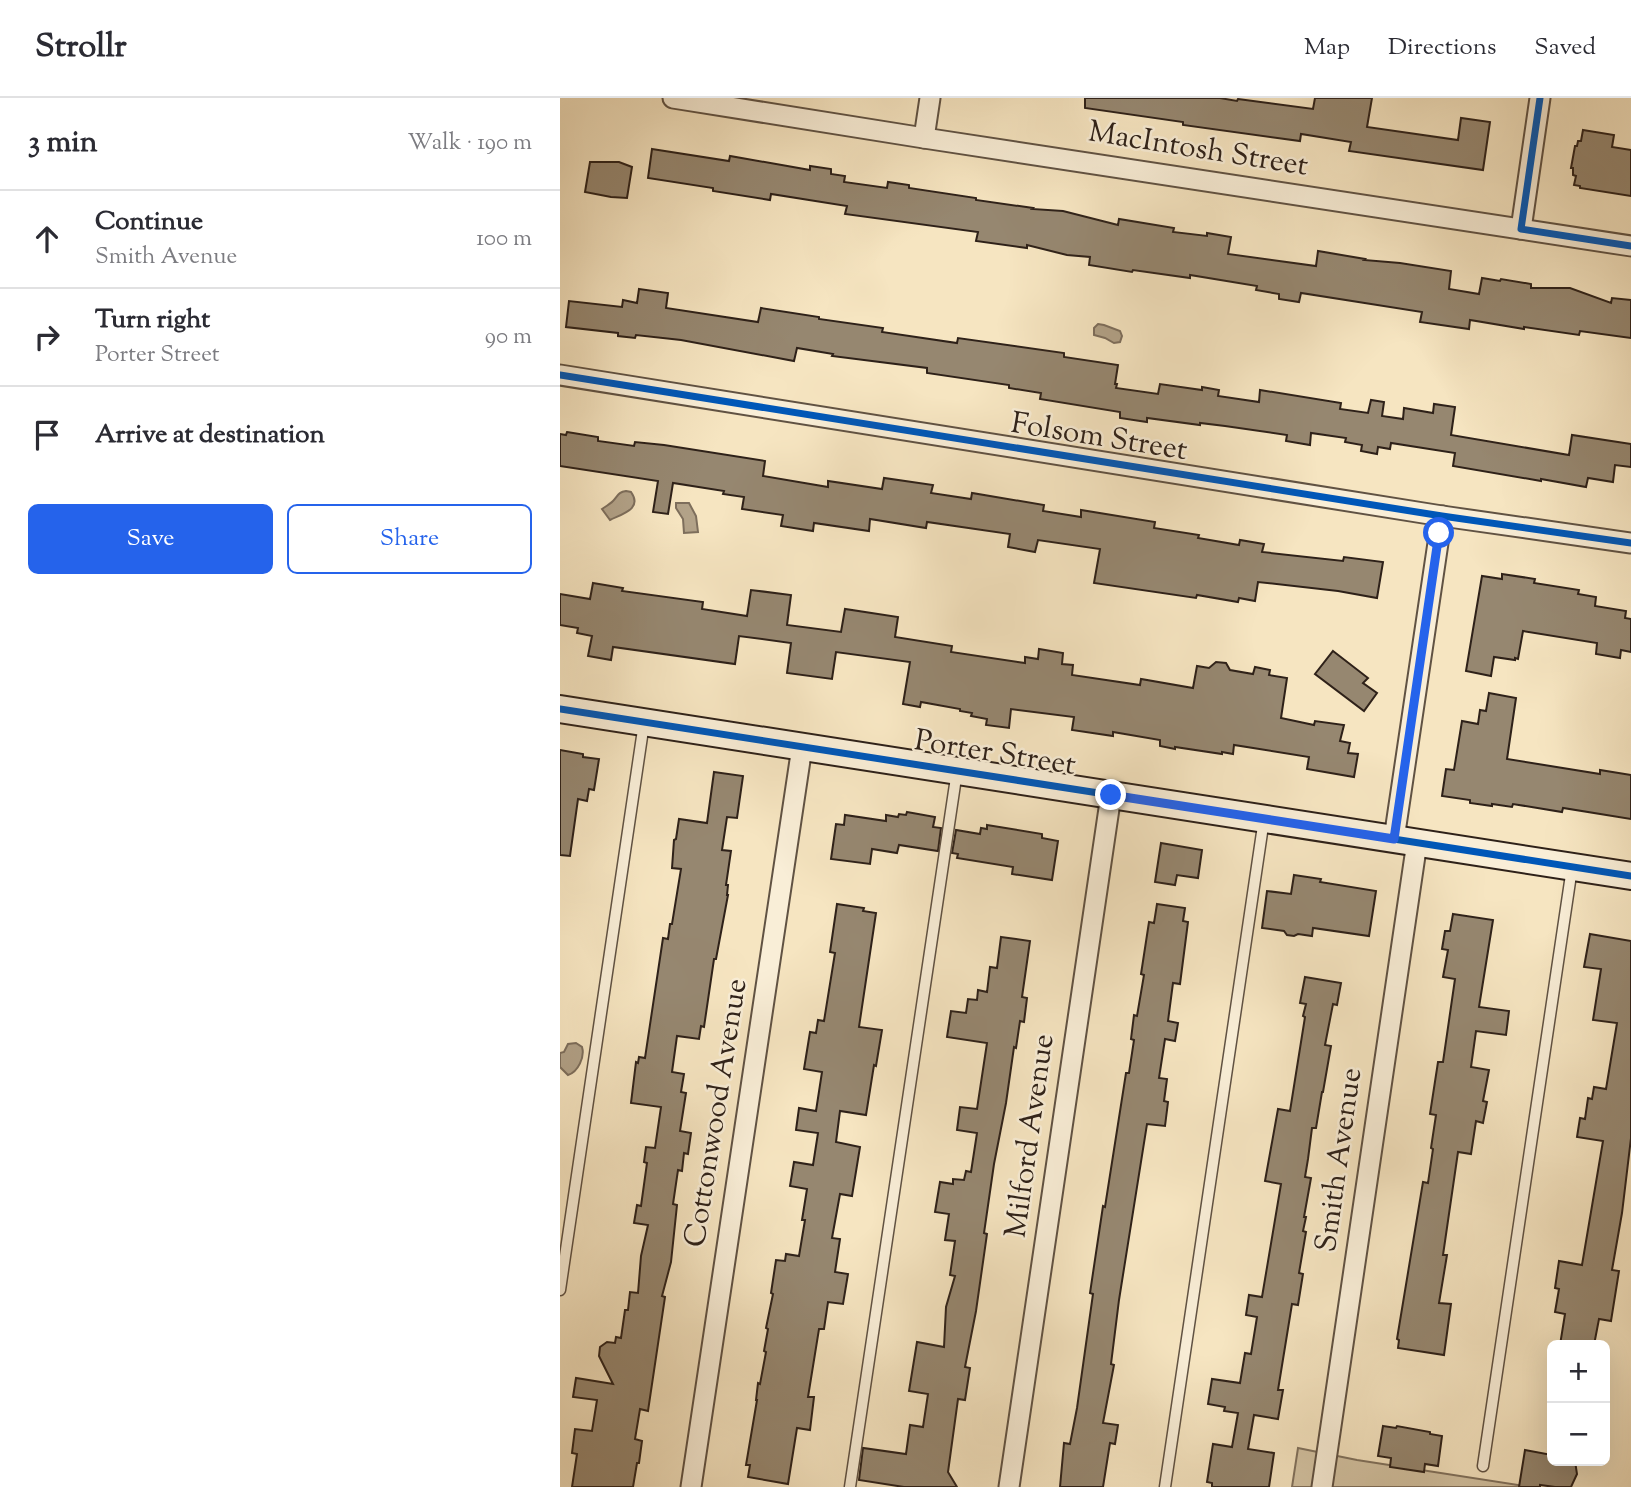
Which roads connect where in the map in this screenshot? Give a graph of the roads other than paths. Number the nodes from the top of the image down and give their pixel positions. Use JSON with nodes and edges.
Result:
{"nodes":[{"id":1,"x":673,"y":98,"type":"edge"},
{"id":2,"x":930,"y":98,"type":"edge"},
{"id":3,"x":1540,"y":98,"type":"edge"},
{"id":4,"x":924,"y":138,"type":"junction"},
{"id":5,"x":1521,"y":229,"type":"junction"},
{"id":6,"x":1631,"y":246,"type":"edge"},
{"id":7,"x":560,"y":375,"type":"edge"},
{"id":8,"x":1442,"y":516,"type":"junction"},
{"id":9,"x":1631,"y":543,"type":"edge"},
{"id":10,"x":560,"y":709,"type":"edge"},
{"id":11,"x":644,"y":722,"type":"junction"},
{"id":12,"x":802,"y":747,"type":"junction"},
{"id":13,"x":957,"y":771,"type":"junction"},
{"id":14,"x":1111,"y":795,"type":"junction"},
{"id":15,"x":1264,"y":819,"type":"junction"},
{"id":16,"x":1405,"y":840,"type":"junction"},
{"id":17,"x":1573,"y":866,"type":"junction"},
{"id":18,"x":1631,"y":876,"type":"edge"},
{"id":19,"x":560,"y":1290,"type":"edge"},
{"id":20,"x":1483,"y":1466,"type":"dead end"},
{"id":21,"x":691,"y":1487,"type":"edge"},
{"id":22,"x":850,"y":1487,"type":"edge"},
{"id":23,"x":1009,"y":1487,"type":"edge"},
{"id":24,"x":1165,"y":1487,"type":"edge"},
{"id":25,"x":1322,"y":1487,"type":"edge"}],
"edges":[{"from":1,"to":4,"type":"street","name":"MacIntosh Street"},
{"from":2,"to":4,"type":"street"},
{"from":3,"to":5,"type":"street"},
{"from":4,"to":5,"type":"street","name":"MacIntosh Street"},
{"from":5,"to":6,"type":"street","name":"MacIntosh Street"},
{"from":7,"to":8,"type":"street","name":"Folsom Street"},
{"from":8,"to":9,"type":"street","name":"Folsom Street"},
{"from":8,"to":16,"type":"street","name":"Smith Avenue"},
{"from":10,"to":11,"type":"street","name":"Porter Street"},
{"from":11,"to":12,"type":"street","name":"Porter Street"},
{"from":11,"to":19,"type":"lane"},
{"from":12,"to":13,"type":"street","name":"Porter Street"},
{"from":12,"to":21,"type":"street","name":"Cottonwood Avenue"},
{"from":13,"to":14,"type":"street","name":"Porter Street"},
{"from":13,"to":22,"type":"lane"},
{"from":14,"to":15,"type":"street","name":"Porter Street"},
{"from":14,"to":23,"type":"street","name":"Milford Avenue"},
{"from":15,"to":16,"type":"street","name":"Porter Street"},
{"from":15,"to":24,"type":"lane"},
{"from":16,"to":17,"type":"street","name":"Porter Street"},
{"from":16,"to":25,"type":"street","name":"Smith Avenue"},
{"from":17,"to":18,"type":"street","name":"Porter Street"},
{"from":17,"to":20,"type":"lane"}]}
